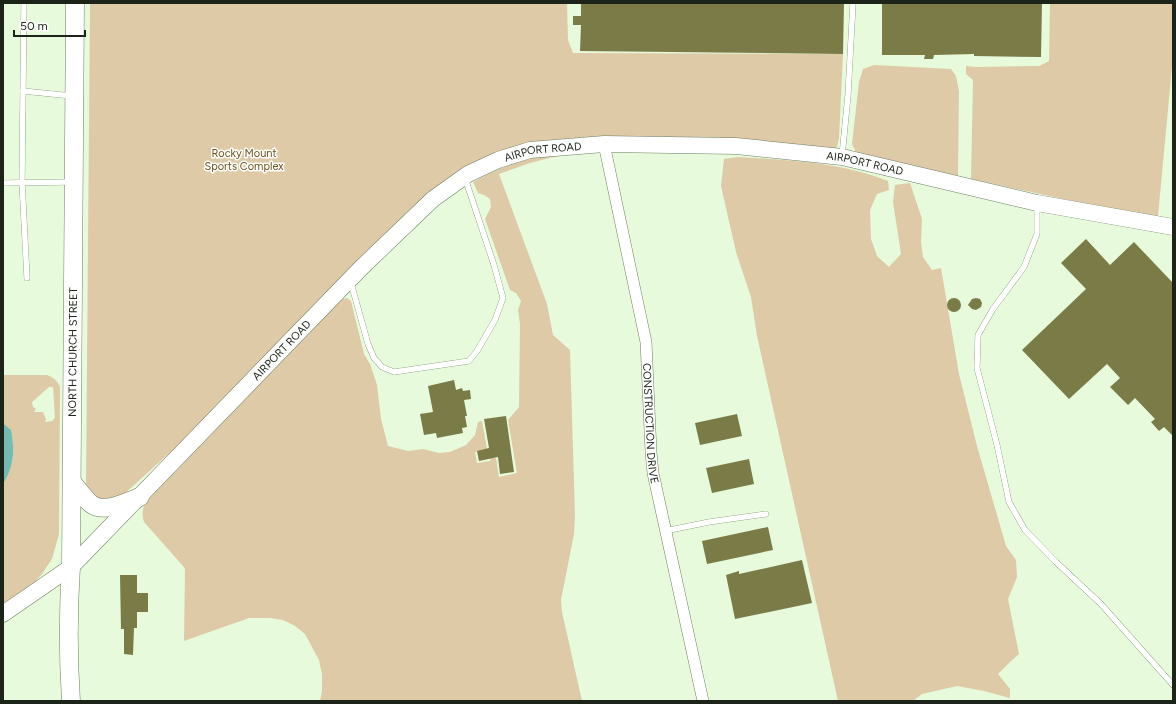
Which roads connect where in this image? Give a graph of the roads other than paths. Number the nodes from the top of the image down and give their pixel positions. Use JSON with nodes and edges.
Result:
{"nodes":[{"id":1,"x":24,"y":3,"type":"edge"},
{"id":2,"x":75,"y":3,"type":"edge"},
{"id":3,"x":853,"y":3,"type":"edge"},
{"id":4,"x":23,"y":92,"type":"junction"},
{"id":5,"x":75,"y":96,"type":"junction"},
{"id":6,"x":604,"y":144,"type":"junction"},
{"id":7,"x":842,"y":157,"type":"junction"},
{"id":8,"x":464,"y":176,"type":"junction"},
{"id":9,"x":22,"y":182,"type":"junction"},
{"id":10,"x":74,"y":182,"type":"junction"},
{"id":11,"x":3,"y":183,"type":"edge"},
{"id":12,"x":1037,"y":203,"type":"junction"},
{"id":13,"x":1173,"y":227,"type":"edge"},
{"id":14,"x":27,"y":278,"type":"dead end"},
{"id":15,"x":350,"y":280,"type":"junction"},
{"id":16,"x":72,"y":482,"type":"junction"},
{"id":17,"x":140,"y":497,"type":"junction"},
{"id":18,"x":766,"y":514,"type":"dead end"},
{"id":19,"x":665,"y":531,"type":"junction"},
{"id":20,"x":71,"y":567,"type":"junction"},
{"id":21,"x":3,"y":614,"type":"edge"},
{"id":22,"x":1173,"y":685,"type":"edge"},
{"id":23,"x":70,"y":701,"type":"edge"},
{"id":24,"x":703,"y":701,"type":"edge"}],
"edges":[{"from":1,"to":4,"type":"lane"},
{"from":2,"to":5,"type":"main road","name":"NORTH CHURCH STREET"},
{"from":3,"to":7,"type":"lane"},
{"from":4,"to":5,"type":"lane"},
{"from":4,"to":9,"type":"lane"},
{"from":5,"to":10,"type":"main road","name":"NORTH CHURCH STREET"},
{"from":6,"to":7,"type":"main road","name":"AIRPORT ROAD"},
{"from":6,"to":8,"type":"main road","name":"AIRPORT ROAD"},
{"from":6,"to":19,"type":"street","name":"CONSTRUCTION DRIVE"},
{"from":7,"to":12,"type":"main road","name":"AIRPORT ROAD"},
{"from":8,"to":15,"type":"main road","name":"AIRPORT ROAD"},
{"from":8,"to":15,"type":"lane"},
{"from":9,"to":10,"type":"lane"},
{"from":9,"to":11,"type":"lane"},
{"from":9,"to":14,"type":"lane"},
{"from":10,"to":16,"type":"main road","name":"NORTH CHURCH STREET"},
{"from":12,"to":13,"type":"main road","name":"AIRPORT ROAD"},
{"from":12,"to":22,"type":"lane"},
{"from":15,"to":17,"type":"main road","name":"AIRPORT ROAD"},
{"from":16,"to":17,"type":"main road"},
{"from":16,"to":20,"type":"main road","name":"NORTH CHURCH STREET"},
{"from":17,"to":20,"type":"main road","name":"AIRPORT ROAD"},
{"from":18,"to":19,"type":"lane"},
{"from":19,"to":24,"type":"street","name":"CONSTRUCTION DRIVE"},
{"from":20,"to":21,"type":"main road","name":"AIRPORT ROAD"},
{"from":20,"to":23,"type":"main road","name":"NORTH CHURCH STREET"}]}
